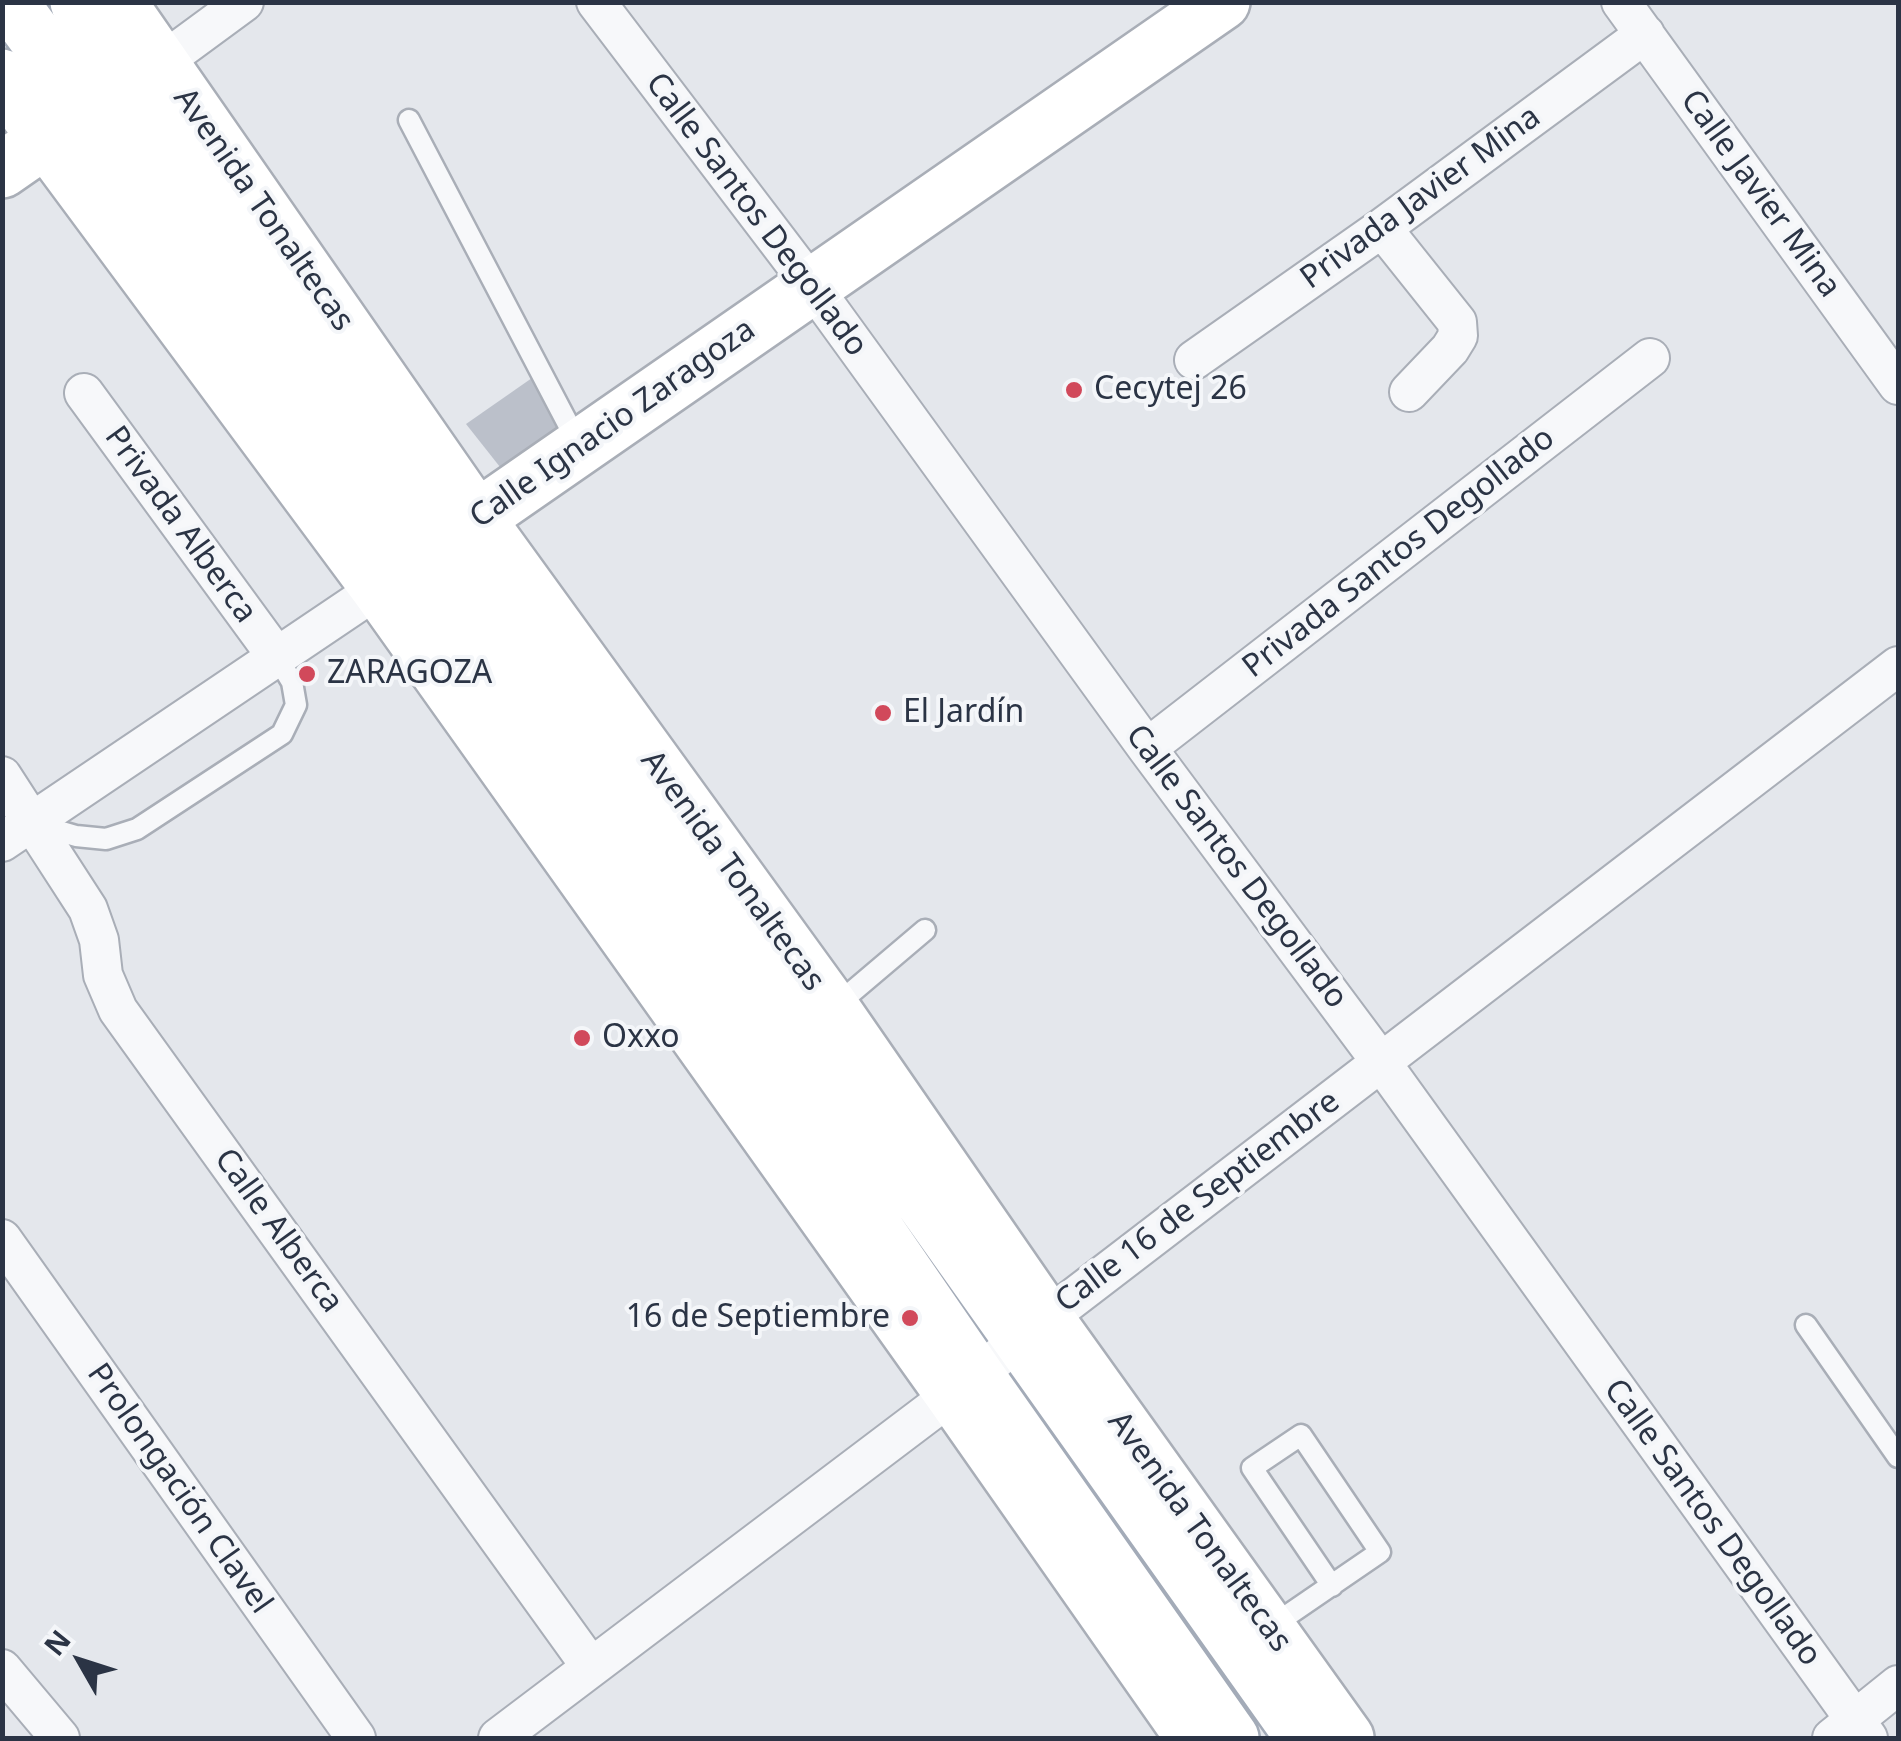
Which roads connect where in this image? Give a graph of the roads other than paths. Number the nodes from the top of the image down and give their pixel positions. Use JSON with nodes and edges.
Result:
{"nodes":[{"id":1,"x":10,"y":2,"type":"edge"},
{"id":2,"x":78,"y":2,"type":"edge"},
{"id":3,"x":118,"y":2,"type":"edge"},
{"id":4,"x":244,"y":2,"type":"edge"},
{"id":5,"x":596,"y":2,"type":"edge"},
{"id":6,"x":1222,"y":2,"type":"edge"},
{"id":7,"x":1622,"y":2,"type":"edge"},
{"id":8,"x":1645,"y":34,"type":"junction"},
{"id":9,"x":147,"y":71,"type":"junction"},
{"id":10,"x":2,"y":77,"type":"edge"},
{"id":11,"x":410,"y":120,"type":"dead end"},
{"id":12,"x":68,"y":124,"type":"junction"},
{"id":13,"x":2,"y":170,"type":"edge"},
{"id":14,"x":1382,"y":228,"type":"junction"},
{"id":15,"x":812,"y":286,"type":"junction"},
{"id":16,"x":1650,"y":358,"type":"dead end"},
{"id":17,"x":1194,"y":360,"type":"dead end"},
{"id":18,"x":1898,"y":385,"type":"edge"},
{"id":19,"x":1409,"y":392,"type":"dead end"},
{"id":20,"x":84,"y":394,"type":"dead end"},
{"id":21,"x":580,"y":447,"type":"junction"},
{"id":22,"x":431,"y":550,"type":"junction"},
{"id":23,"x":277,"y":657,"type":"junction"},
{"id":24,"x":1898,"y":666,"type":"edge"},
{"id":25,"x":1148,"y":748,"type":"junction"},
{"id":26,"x":2,"y":776,"type":"edge"},
{"id":27,"x":17,"y":833,"type":"edge"},
{"id":28,"x":925,"y":930,"type":"dead end"},
{"id":29,"x":832,"y":1009,"type":"junction"},
{"id":30,"x":1382,"y":1062,"type":"junction"},
{"id":31,"x":2,"y":1239,"type":"edge"},
{"id":32,"x":1806,"y":1325,"type":"dead end"},
{"id":33,"x":1033,"y":1329,"type":"junction"},
{"id":34,"x":964,"y":1384,"type":"junction"},
{"id":35,"x":1898,"y":1457,"type":"edge"},
{"id":36,"x":1332,"y":1586,"type":"junction"},
{"id":37,"x":1268,"y":1629,"type":"junction"},
{"id":38,"x":591,"y":1668,"type":"junction"},
{"id":39,"x":2,"y":1669,"type":"edge"},
{"id":40,"x":1898,"y":1685,"type":"edge"},
{"id":41,"x":1851,"y":1732,"type":"edge"},
{"id":42,"x":60,"y":1738,"type":"edge"},
{"id":43,"x":356,"y":1738,"type":"edge"},
{"id":44,"x":498,"y":1738,"type":"edge"},
{"id":45,"x":1194,"y":1738,"type":"edge"},
{"id":46,"x":1230,"y":1738,"type":"edge"},
{"id":47,"x":1304,"y":1738,"type":"edge"},
{"id":48,"x":1346,"y":1738,"type":"edge"}],
"edges":[{"from":1,"to":12,"type":"main road","name":"Avenida Tonaltecas"},
{"from":2,"to":9,"type":"main road","name":"Avenida Tonaltecas"},
{"from":3,"to":9,"type":"main road","name":"Avenida Tonaltecas"},
{"from":4,"to":9,"type":"street"},
{"from":5,"to":15,"type":"street","name":"Calle Santos Degollado"},
{"from":6,"to":15,"type":"main road","name":"Calle Ignacio Zaragoza"},
{"from":7,"to":8,"type":"street","name":"Calle Javier Mina"},
{"from":8,"to":14,"type":"street","name":"Privada Javier Mina"},
{"from":8,"to":18,"type":"street","name":"Calle Javier Mina"},
{"from":9,"to":12,"type":"main road"},
{"from":9,"to":22,"type":"main road","name":"Avenida Tonaltecas"},
{"from":10,"to":12,"type":"main road","name":"Avenida Tonaltecas"},
{"from":11,"to":21,"type":"lane"},
{"from":12,"to":13,"type":"main road"},
{"from":12,"to":22,"type":"main road","name":"Avenida Tonaltecas"},
{"from":14,"to":17,"type":"street","name":"Privada Javier Mina"},
{"from":14,"to":19,"type":"street"},
{"from":15,"to":21,"type":"main road","name":"Calle Ignacio Zaragoza"},
{"from":15,"to":25,"type":"street","name":"Calle Santos Degollado"},
{"from":16,"to":25,"type":"street","name":"Privada Santos Degollado"},
{"from":20,"to":23,"type":"street","name":"Privada Alberca"},
{"from":21,"to":22,"type":"main road","name":"Calle Ignacio Zaragoza"},
{"from":22,"to":23,"type":"street","name":"Calle Ignacio Zaragoza"},
{"from":22,"to":29,"type":"main road","name":"Avenida Tonaltecas"},
{"from":22,"to":33,"type":"main road","name":"Avenida Tonaltecas"},
{"from":22,"to":34,"type":"main road","name":"Avenida Tonaltecas"},
{"from":23,"to":27,"type":"street","name":"Calle Ignacio Zaragoza"},
{"from":23,"to":27,"type":"lane"},
{"from":24,"to":30,"type":"street","name":"Calle 16 de Septiembre"},
{"from":25,"to":30,"type":"street","name":"Calle Santos Degollado"},
{"from":26,"to":27,"type":"street","name":"Calle Alberca"},
{"from":27,"to":38,"type":"street","name":"Calle Alberca"},
{"from":28,"to":29,"type":"lane"},
{"from":29,"to":33,"type":"main road","name":"Avenida Tonaltecas"},
{"from":30,"to":33,"type":"street","name":"Calle 16 de Septiembre"},
{"from":30,"to":41,"type":"street","name":"Calle Santos Degollado"},
{"from":31,"to":43,"type":"street","name":"Prolongación Clavel"},
{"from":32,"to":35,"type":"lane"},
{"from":33,"to":34,"type":"street","name":"Calle 16 de Septiembre"},
{"from":33,"to":37,"type":"main road","name":"Avenida Tonaltecas"},
{"from":33,"to":47,"type":"main road","name":"Avenida Tonaltecas"},
{"from":34,"to":38,"type":"street","name":"Calle 16 de Septiembre"},
{"from":34,"to":45,"type":"main road","name":"Avenida Tonaltecas"},
{"from":34,"to":46,"type":"main road","name":"Avenida Tonaltecas"},
{"from":36,"to":36,"type":"lane"},
{"from":36,"to":37,"type":"lane"},
{"from":37,"to":48,"type":"main road","name":"Avenida Tonaltecas"},
{"from":38,"to":44,"type":"street","name":"Calle 16 de Septiembre"},
{"from":39,"to":42,"type":"street"},
{"from":40,"to":41,"type":"street"}]}
